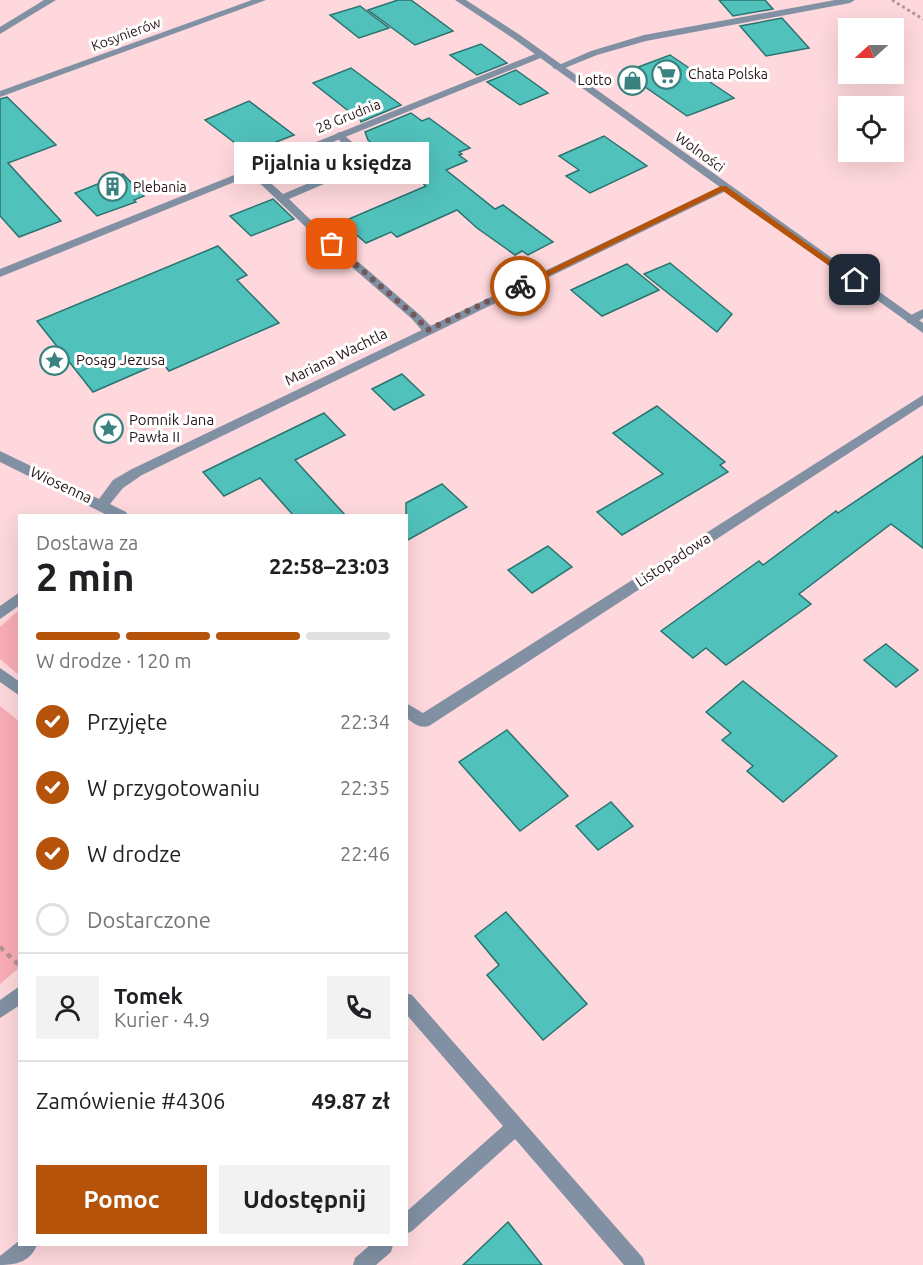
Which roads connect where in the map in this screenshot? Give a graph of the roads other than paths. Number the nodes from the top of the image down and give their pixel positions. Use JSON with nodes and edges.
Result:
{"nodes":[{"id":1,"x":51,"y":0,"type":"edge"},
{"id":2,"x":261,"y":0,"type":"edge"},
{"id":3,"x":460,"y":0,"type":"edge"},
{"id":4,"x":850,"y":0,"type":"edge"},
{"id":5,"x":0,"y":31,"type":"edge"},
{"id":6,"x":540,"y":55,"type":"junction"},
{"id":7,"x":557,"y":68,"type":"junction"},
{"id":8,"x":0,"y":94,"type":"edge"},
{"id":9,"x":340,"y":135,"type":"junction"},
{"id":10,"x":252,"y":171,"type":"junction"},
{"id":11,"x":724,"y":188,"type":"junction"},
{"id":12,"x":282,"y":198,"type":"junction"},
{"id":13,"x":0,"y":273,"type":"edge"},
{"id":14,"x":923,"y":313,"type":"edge"},
{"id":15,"x":911,"y":320,"type":"junction"},
{"id":16,"x":923,"y":329,"type":"edge"},
{"id":17,"x":428,"y":330,"type":"junction"},
{"id":18,"x":923,"y":399,"type":"edge"},
{"id":19,"x":0,"y":456,"type":"edge"},
{"id":20,"x":102,"y":510,"type":"edge"},
{"id":21,"x":18,"y":599,"type":"edge"},
{"id":22,"x":0,"y":614,"type":"edge"},
{"id":23,"x":0,"y":674,"type":"edge"},
{"id":24,"x":18,"y":688,"type":"edge"},
{"id":25,"x":408,"y":710,"type":"edge"},
{"id":26,"x":18,"y":996,"type":"edge"},
{"id":27,"x":408,"y":1003,"type":"edge"},
{"id":28,"x":0,"y":1010,"type":"edge"},
{"id":29,"x":515,"y":1127,"type":"junction"},
{"id":30,"x":408,"y":1223,"type":"edge"},
{"id":31,"x":27,"y":1246,"type":"edge"},
{"id":32,"x":383,"y":1246,"type":"edge"},
{"id":33,"x":4,"y":1265,"type":"edge"},
{"id":34,"x":362,"y":1265,"type":"edge"},
{"id":35,"x":636,"y":1265,"type":"edge"}],
"edges":[{"from":1,"to":5,"type":"street"},
{"from":2,"to":8,"type":"street","name":"Kosynierów"},
{"from":3,"to":6,"type":"street","name":"Wolności"},
{"from":4,"to":7,"type":"street"},
{"from":6,"to":7,"type":"street","name":"Wolności"},
{"from":6,"to":9,"type":"street","name":"28 Grudnia"},
{"from":7,"to":11,"type":"street","name":"Wolności"},
{"from":9,"to":10,"type":"street","name":"28 Grudnia"},
{"from":9,"to":12,"type":"lane"},
{"from":10,"to":12,"type":"lane"},
{"from":10,"to":13,"type":"street","name":"28 Grudnia"},
{"from":11,"to":15,"type":"street","name":"Wolności"},
{"from":11,"to":17,"type":"street","name":"Mariana Wachtla"},
{"from":12,"to":17,"type":"lane"},
{"from":14,"to":15,"type":"lane"},
{"from":15,"to":16,"type":"street","name":"Wolności"},
{"from":17,"to":20,"type":"street","name":"Mariana Wachtla"},
{"from":18,"to":25,"type":"street","name":"Listopadowa"},
{"from":19,"to":20,"type":"street","name":"Wiosenna"},
{"from":21,"to":22,"type":"lane"},
{"from":23,"to":24,"type":"lane"},
{"from":26,"to":28,"type":"lane"},
{"from":27,"to":29,"type":"lane"},
{"from":29,"to":30,"type":"lane"},
{"from":29,"to":35,"type":"lane"},
{"from":31,"to":33,"type":"lane"},
{"from":32,"to":34,"type":"lane"}]}
